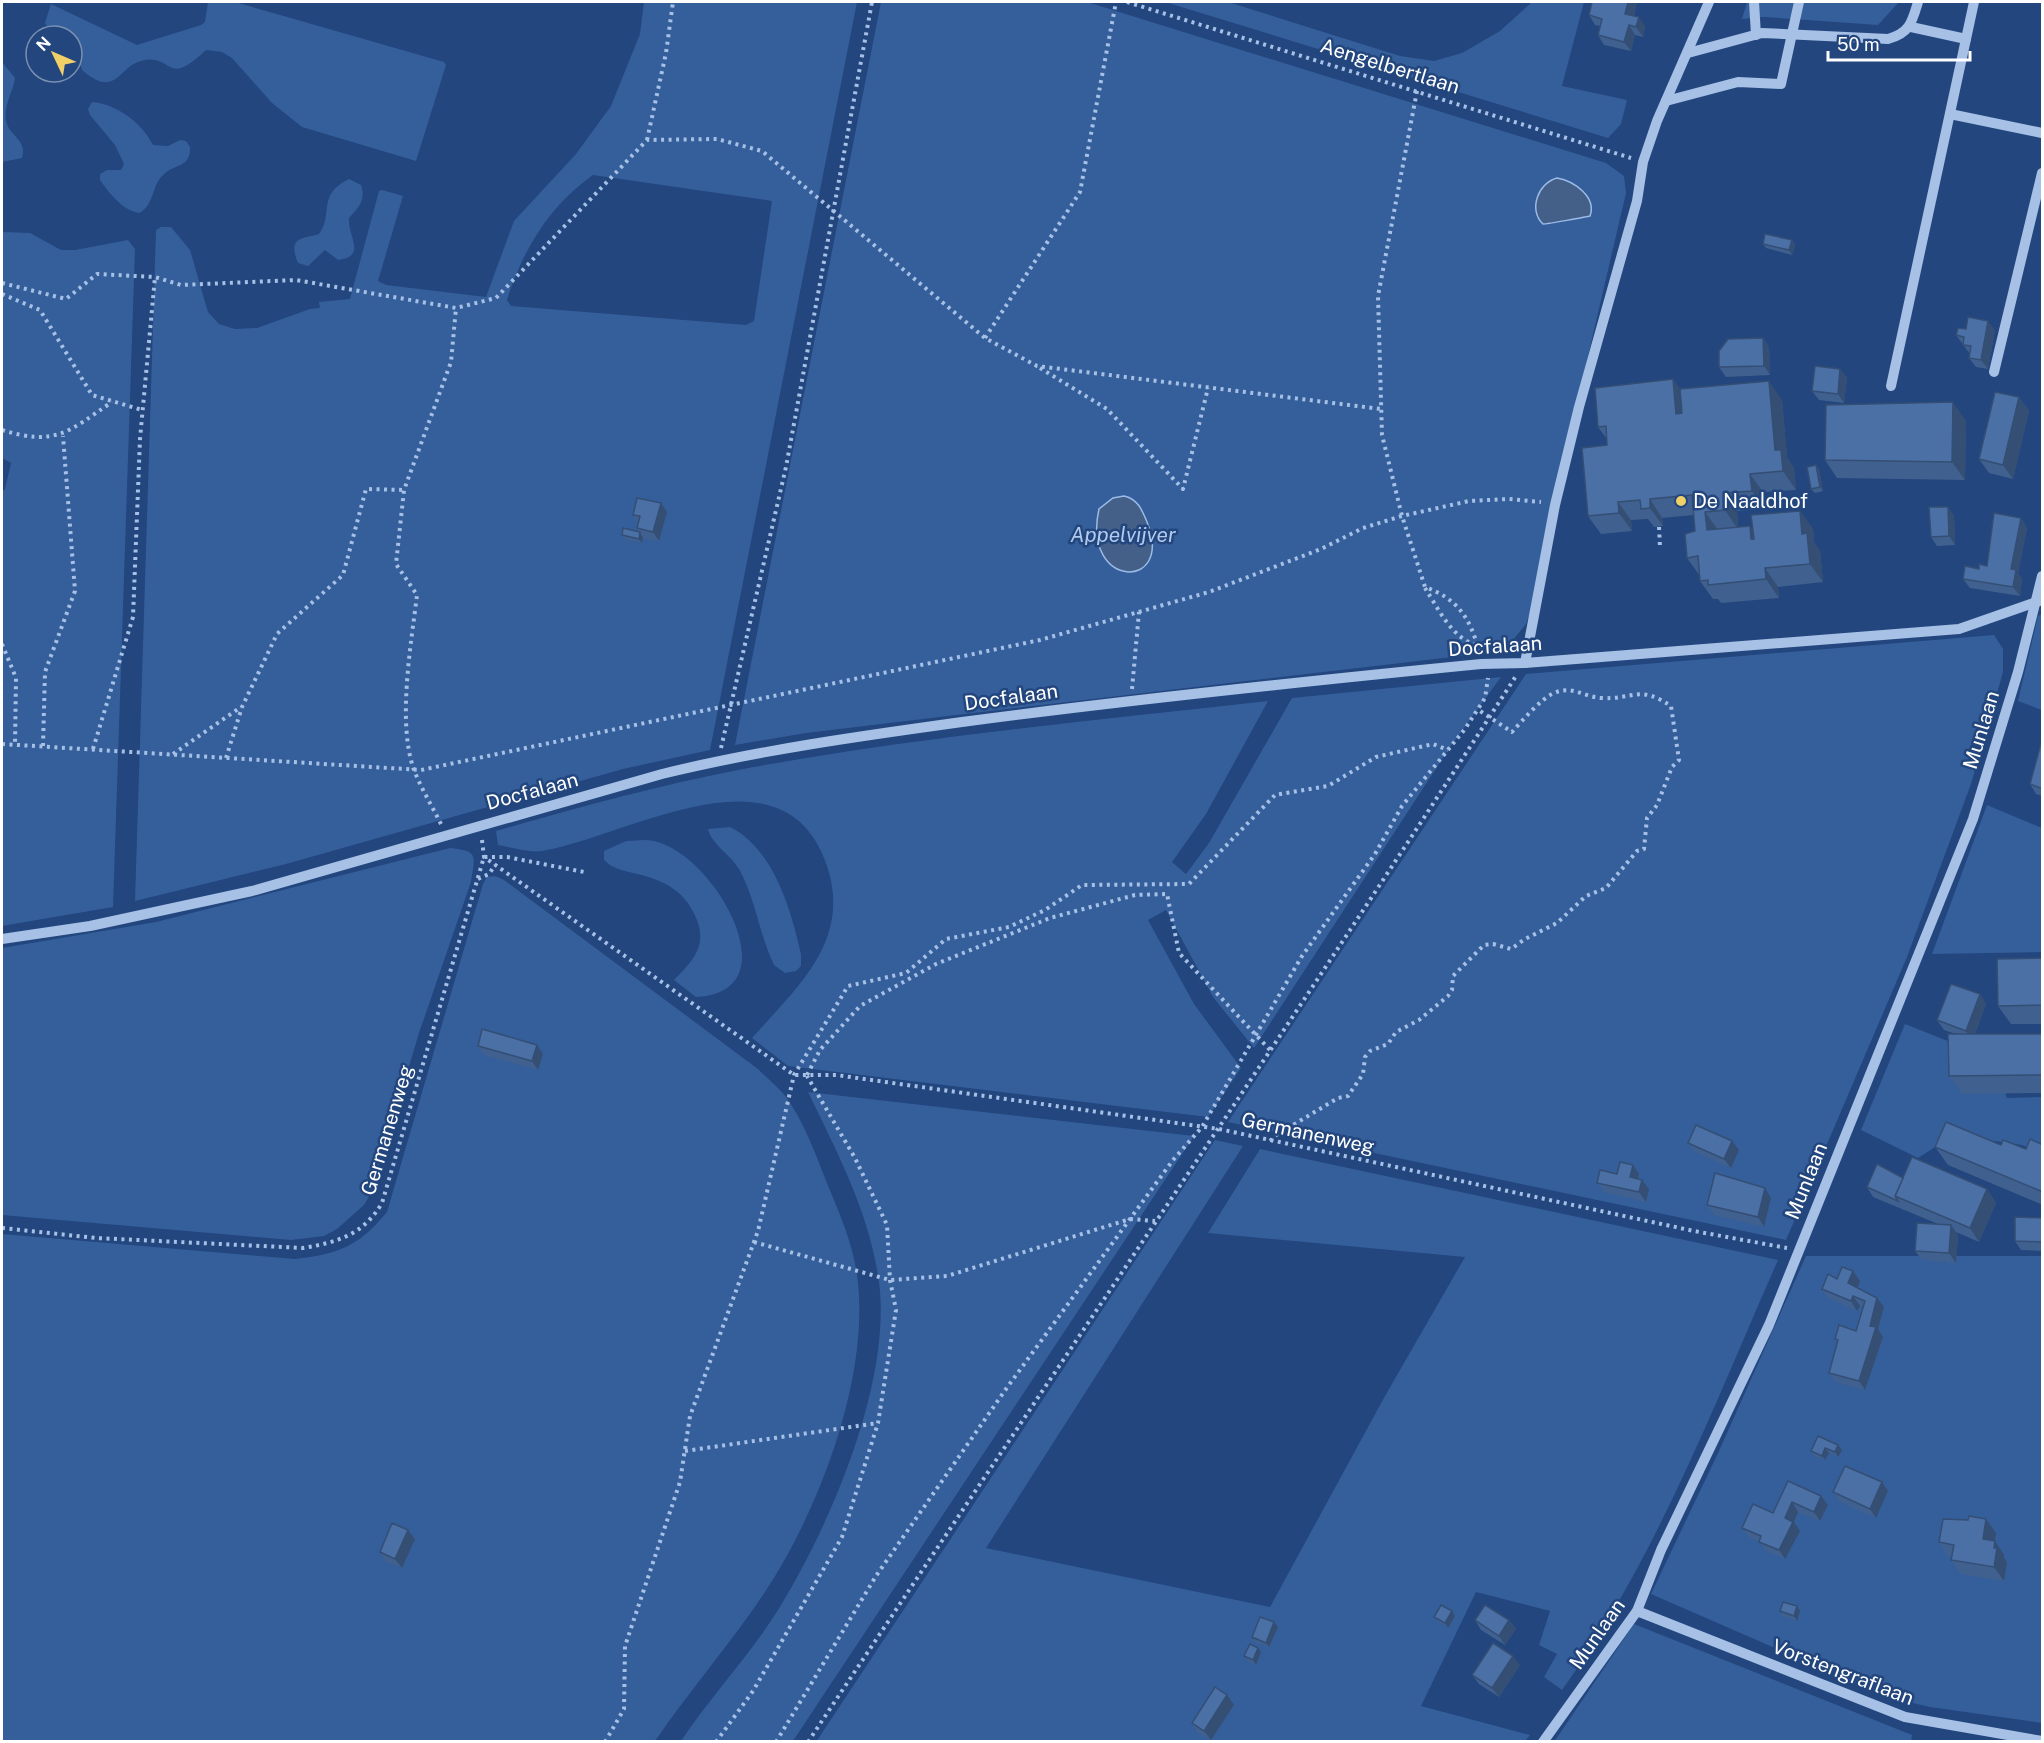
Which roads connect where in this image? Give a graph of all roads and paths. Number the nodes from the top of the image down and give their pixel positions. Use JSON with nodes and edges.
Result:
{"nodes":[{"id":1,"x":673,"y":2,"type":"edge"},
{"id":2,"x":872,"y":2,"type":"edge"},
{"id":3,"x":1116,"y":2,"type":"edge"},
{"id":4,"x":1127,"y":2,"type":"edge"},
{"id":5,"x":1709,"y":2,"type":"edge"},
{"id":6,"x":1754,"y":2,"type":"edge"},
{"id":7,"x":1799,"y":2,"type":"edge"},
{"id":8,"x":1918,"y":2,"type":"edge"},
{"id":9,"x":1974,"y":2,"type":"edge"},
{"id":10,"x":1911,"y":27,"type":"junction"},
{"id":11,"x":1756,"y":35,"type":"junction"},
{"id":12,"x":1792,"y":35,"type":"junction"},
{"id":13,"x":1966,"y":39,"type":"junction"},
{"id":14,"x":1688,"y":53,"type":"junction"},
{"id":15,"x":1417,"y":90,"type":"junction"},
{"id":16,"x":1666,"y":101,"type":"junction"},
{"id":17,"x":1950,"y":114,"type":"junction"},
{"id":18,"x":2043,"y":133,"type":"edge"},
{"id":19,"x":647,"y":140,"type":"junction"},
{"id":20,"x":1643,"y":162,"type":"junction"},
{"id":21,"x":2043,"y":173,"type":"edge"},
{"id":22,"x":833,"y":210,"type":"junction"},
{"id":23,"x":155,"y":277,"type":"junction"},
{"id":24,"x":2,"y":283,"type":"edge"},
{"id":25,"x":2,"y":294,"type":"edge"},
{"id":26,"x":456,"y":308,"type":"junction"},
{"id":27,"x":986,"y":338,"type":"junction"},
{"id":28,"x":1037,"y":366,"type":"junction"},
{"id":29,"x":1994,"y":372,"type":"dead end"},
{"id":30,"x":1891,"y":386,"type":"dead end"},
{"id":31,"x":1208,"y":388,"type":"junction"},
{"id":32,"x":112,"y":401,"type":"junction"},
{"id":33,"x":1381,"y":408,"type":"junction"},
{"id":34,"x":142,"y":410,"type":"junction"},
{"id":35,"x":2,"y":430,"type":"edge"},
{"id":36,"x":63,"y":436,"type":"junction"},
{"id":37,"x":404,"y":490,"type":"junction"},
{"id":38,"x":1555,"y":505,"type":"junction"},
{"id":39,"x":1402,"y":516,"type":"junction"},
{"id":40,"x":1659,"y":527,"type":"dead end"},
{"id":41,"x":1660,"y":547,"type":"dead end"},
{"id":42,"x":2043,"y":576,"type":"edge"},
{"id":43,"x":1425,"y":587,"type":"junction"},
{"id":44,"x":2039,"y":602,"type":"edge"},
{"id":45,"x":1139,"y":612,"type":"junction"},
{"id":46,"x":2,"y":644,"type":"edge"},
{"id":47,"x":1478,"y":645,"type":"junction"},
{"id":48,"x":1525,"y":663,"type":"junction"},
{"id":49,"x":1484,"y":664,"type":"junction"},
{"id":50,"x":1131,"y":699,"type":"junction"},
{"id":51,"x":730,"y":705,"type":"junction"},
{"id":52,"x":242,"y":707,"type":"junction"},
{"id":53,"x":1477,"y":709,"type":"junction"},
{"id":54,"x":1491,"y":716,"type":"junction"},
{"id":55,"x":2,"y":744,"type":"edge"},
{"id":56,"x":15,"y":745,"type":"junction"},
{"id":57,"x":43,"y":746,"type":"junction"},
{"id":58,"x":93,"y":749,"type":"junction"},
{"id":59,"x":1448,"y":750,"type":"junction"},
{"id":60,"x":172,"y":754,"type":"junction"},
{"id":61,"x":226,"y":758,"type":"junction"},
{"id":62,"x":719,"y":760,"type":"junction"},
{"id":63,"x":414,"y":770,"type":"junction"},
{"id":64,"x":480,"y":824,"type":"junction"},
{"id":65,"x":446,"y":835,"type":"junction"},
{"id":66,"x":484,"y":857,"type":"junction"},
{"id":67,"x":495,"y":865,"type":"junction"},
{"id":68,"x":584,"y":872,"type":"dead end"},
{"id":69,"x":478,"y":879,"type":"junction"},
{"id":70,"x":2,"y":939,"type":"edge"},
{"id":71,"x":1256,"y":1036,"type":"junction"},
{"id":72,"x":1270,"y":1050,"type":"junction"},
{"id":73,"x":794,"y":1075,"type":"junction"},
{"id":74,"x":807,"y":1075,"type":"junction"},
{"id":75,"x":1202,"y":1127,"type":"junction"},
{"id":76,"x":1219,"y":1129,"type":"junction"},
{"id":77,"x":1270,"y":1140,"type":"junction"},
{"id":78,"x":1130,"y":1219,"type":"junction"},
{"id":79,"x":1155,"y":1221,"type":"junction"},
{"id":80,"x":2,"y":1228,"type":"edge"},
{"id":81,"x":754,"y":1242,"type":"junction"},
{"id":82,"x":1797,"y":1250,"type":"junction"},
{"id":83,"x":890,"y":1280,"type":"junction"},
{"id":84,"x":878,"y":1424,"type":"junction"},
{"id":85,"x":685,"y":1451,"type":"junction"},
{"id":86,"x":1637,"y":1611,"type":"junction"},
{"id":87,"x":2043,"y":1741,"type":"edge"},
{"id":88,"x":605,"y":1742,"type":"edge"},
{"id":89,"x":716,"y":1742,"type":"edge"},
{"id":90,"x":776,"y":1742,"type":"edge"},
{"id":91,"x":808,"y":1742,"type":"edge"},
{"id":92,"x":1542,"y":1742,"type":"edge"}],
"edges":[{"from":1,"to":19,"type":"path"},
{"from":2,"to":22,"type":"path"},
{"from":3,"to":27,"type":"path"},
{"from":4,"to":15,"type":"path","name":"Aengelbertlaan"},
{"from":5,"to":14,"type":"street"},
{"from":6,"to":11,"type":"street"},
{"from":7,"to":12,"type":"street"},
{"from":8,"to":10,"type":"street"},
{"from":9,"to":13,"type":"street"},
{"from":10,"to":12,"type":"street"},
{"from":10,"to":13,"type":"street"},
{"from":11,"to":12,"type":"street"},
{"from":11,"to":14,"type":"street"},
{"from":12,"to":16,"type":"street"},
{"from":13,"to":17,"type":"street"},
{"from":14,"to":16,"type":"street"},
{"from":15,"to":20,"type":"path","name":"Aengelbertlaan"},
{"from":15,"to":33,"type":"path"},
{"from":16,"to":20,"type":"street"},
{"from":17,"to":18,"type":"street"},
{"from":17,"to":30,"type":"street"},
{"from":19,"to":22,"type":"path"},
{"from":19,"to":26,"type":"path"},
{"from":20,"to":38,"type":"street"},
{"from":21,"to":29,"type":"street"},
{"from":22,"to":27,"type":"path"},
{"from":22,"to":51,"type":"path"},
{"from":23,"to":24,"type":"path"},
{"from":23,"to":26,"type":"path"},
{"from":23,"to":34,"type":"path"},
{"from":25,"to":32,"type":"path"},
{"from":26,"to":37,"type":"path"},
{"from":27,"to":28,"type":"path"},
{"from":28,"to":31,"type":"path"},
{"from":28,"to":31,"type":"path"},
{"from":31,"to":33,"type":"path"},
{"from":32,"to":34,"type":"path"},
{"from":32,"to":36,"type":"path"},
{"from":33,"to":39,"type":"path"},
{"from":34,"to":58,"type":"path"},
{"from":35,"to":36,"type":"path"},
{"from":36,"to":57,"type":"path"},
{"from":37,"to":52,"type":"path"},
{"from":37,"to":63,"type":"path"},
{"from":38,"to":39,"type":"path"},
{"from":38,"to":48,"type":"street"},
{"from":39,"to":43,"type":"path"},
{"from":39,"to":45,"type":"path"},
{"from":40,"to":41,"type":"path"},
{"from":42,"to":44,"type":"street","name":"Munlaan"},
{"from":43,"to":47,"type":"path"},
{"from":43,"to":47,"type":"path"},
{"from":44,"to":48,"type":"street","name":"Docfalaan"},
{"from":44,"to":82,"type":"street","name":"Munlaan"},
{"from":45,"to":50,"type":"path"},
{"from":45,"to":51,"type":"path"},
{"from":46,"to":56,"type":"path"},
{"from":47,"to":49,"type":"path"},
{"from":48,"to":49,"type":"street","name":"Docfalaan"},
{"from":48,"to":54,"type":"path"},
{"from":49,"to":50,"type":"street","name":"Docfalaan"},
{"from":49,"to":53,"type":"path"},
{"from":50,"to":62,"type":"street","name":"Docfalaan"},
{"from":51,"to":62,"type":"path"},
{"from":51,"to":63,"type":"path"},
{"from":52,"to":60,"type":"path"},
{"from":52,"to":61,"type":"path"},
{"from":53,"to":54,"type":"path"},
{"from":53,"to":59,"type":"path"},
{"from":54,"to":72,"type":"path"},
{"from":54,"to":77,"type":"path"},
{"from":55,"to":56,"type":"path"},
{"from":56,"to":57,"type":"path"},
{"from":57,"to":58,"type":"path"},
{"from":58,"to":60,"type":"path"},
{"from":59,"to":71,"type":"path"},
{"from":59,"to":73,"type":"path"},
{"from":60,"to":61,"type":"path"},
{"from":61,"to":63,"type":"path"},
{"from":62,"to":64,"type":"street","name":"Docfalaan"},
{"from":63,"to":65,"type":"path"},
{"from":64,"to":65,"type":"street","name":"Docfalaan"},
{"from":64,"to":66,"type":"path"},
{"from":65,"to":70,"type":"street","name":"Docfalaan"},
{"from":66,"to":67,"type":"path"},
{"from":66,"to":68,"type":"path"},
{"from":66,"to":69,"type":"path","name":"Germanenweg"},
{"from":67,"to":69,"type":"path"},
{"from":67,"to":73,"type":"path"},
{"from":69,"to":80,"type":"path","name":"Germanenweg"},
{"from":71,"to":72,"type":"path"},
{"from":71,"to":74,"type":"path"},
{"from":71,"to":75,"type":"path"},
{"from":72,"to":76,"type":"path"},
{"from":73,"to":74,"type":"path","name":"Germanenweg"},
{"from":73,"to":81,"type":"path"},
{"from":74,"to":75,"type":"path","name":"Germanenweg"},
{"from":74,"to":83,"type":"path"},
{"from":75,"to":76,"type":"path","name":"Germanenweg"},
{"from":75,"to":78,"type":"path"},
{"from":76,"to":77,"type":"path","name":"Germanenweg"},
{"from":76,"to":79,"type":"path"},
{"from":77,"to":82,"type":"path","name":"Germanenweg"},
{"from":78,"to":79,"type":"path"},
{"from":78,"to":83,"type":"path"},
{"from":78,"to":90,"type":"path"},
{"from":79,"to":91,"type":"path"},
{"from":81,"to":83,"type":"path"},
{"from":81,"to":85,"type":"path"},
{"from":82,"to":86,"type":"street","name":"Munlaan"},
{"from":83,"to":84,"type":"path"},
{"from":84,"to":85,"type":"path"},
{"from":84,"to":89,"type":"path"},
{"from":85,"to":88,"type":"path"},
{"from":86,"to":87,"type":"street","name":"Vorstengraflaan"},
{"from":86,"to":92,"type":"street","name":"Munlaan"}]}
